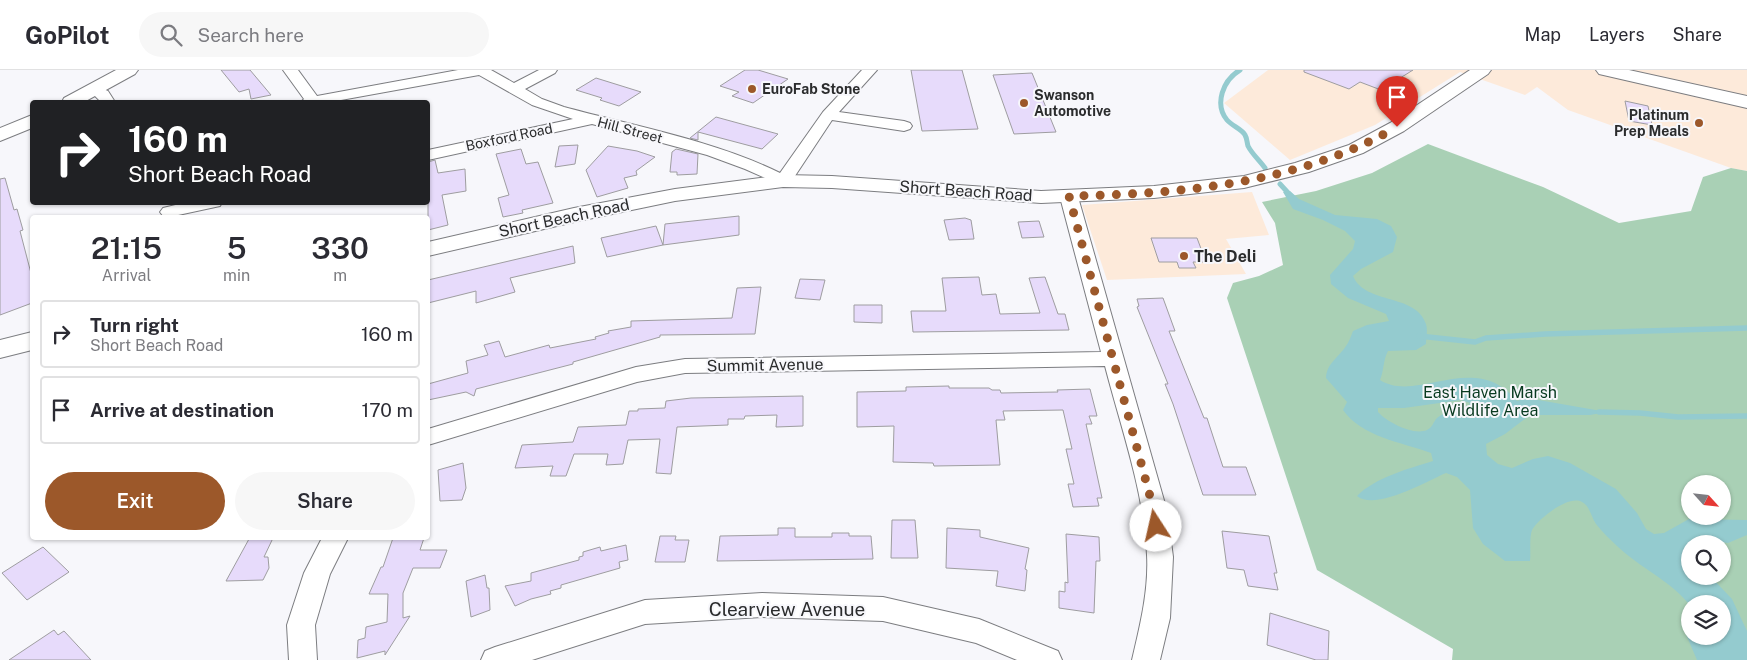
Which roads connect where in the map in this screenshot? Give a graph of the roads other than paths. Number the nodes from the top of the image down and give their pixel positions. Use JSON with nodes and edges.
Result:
{"nodes":[{"id":1,"x":130,"y":70,"type":"edge"},
{"id":2,"x":290,"y":70,"type":"edge"},
{"id":3,"x":481,"y":70,"type":"edge"},
{"id":4,"x":550,"y":70,"type":"edge"},
{"id":5,"x":870,"y":70,"type":"edge"},
{"id":6,"x":1482,"y":70,"type":"edge"},
{"id":7,"x":1605,"y":70,"type":"edge"},
{"id":8,"x":514,"y":89,"type":"junction"},
{"id":9,"x":102,"y":96,"type":"edge"},
{"id":10,"x":81,"y":100,"type":"edge"},
{"id":11,"x":310,"y":100,"type":"edge"},
{"id":12,"x":322,"y":100,"type":"edge"},
{"id":13,"x":1747,"y":102,"type":"edge"},
{"id":14,"x":828,"y":115,"type":"junction"},
{"id":15,"x":590,"y":120,"type":"junction"},
{"id":16,"x":30,"y":122,"type":"edge"},
{"id":17,"x":904,"y":126,"type":"dead end"},
{"id":18,"x":0,"y":135,"type":"edge"},
{"id":19,"x":430,"y":155,"type":"edge"},
{"id":20,"x":783,"y":181,"type":"junction"},
{"id":21,"x":1069,"y":196,"type":"junction"},
{"id":22,"x":199,"y":205,"type":"edge"},
{"id":23,"x":168,"y":211,"type":"edge"},
{"id":24,"x":430,"y":249,"type":"edge"},
{"id":25,"x":30,"y":342,"type":"edge"},
{"id":26,"x":0,"y":349,"type":"edge"},
{"id":27,"x":1113,"y":359,"type":"junction"},
{"id":28,"x":430,"y":435,"type":"edge"},
{"id":29,"x":334,"y":540,"type":"edge"},
{"id":30,"x":303,"y":660,"type":"edge"},
{"id":31,"x":495,"y":660,"type":"edge"},
{"id":32,"x":1048,"y":660,"type":"edge"},
{"id":33,"x":1146,"y":660,"type":"edge"}],
"edges":[{"from":1,"to":9,"type":"main road"},
{"from":2,"to":11,"type":"street"},
{"from":3,"to":8,"type":"street","name":"Hill Street"},
{"from":3,"to":12,"type":"street"},
{"from":4,"to":8,"type":"street"},
{"from":5,"to":14,"type":"street"},
{"from":6,"to":21,"type":"main road","name":"Short Beach Road"},
{"from":7,"to":13,"type":"main road"},
{"from":8,"to":15,"type":"street","name":"Hill Street"},
{"from":9,"to":10,"type":"main road"},
{"from":14,"to":17,"type":"street"},
{"from":14,"to":20,"type":"street"},
{"from":15,"to":19,"type":"street","name":"Boxford Road"},
{"from":15,"to":20,"type":"street","name":"Hill Street"},
{"from":16,"to":18,"type":"main road"},
{"from":20,"to":21,"type":"main road","name":"Short Beach Road"},
{"from":20,"to":24,"type":"main road","name":"Short Beach Road"},
{"from":21,"to":27,"type":"street"},
{"from":22,"to":23,"type":"street"},
{"from":25,"to":26,"type":"main road"},
{"from":27,"to":28,"type":"street","name":"Summit Avenue"},
{"from":27,"to":33,"type":"street"},
{"from":29,"to":30,"type":"street"},
{"from":31,"to":32,"type":"street","name":"Clearview Avenue"}]}
